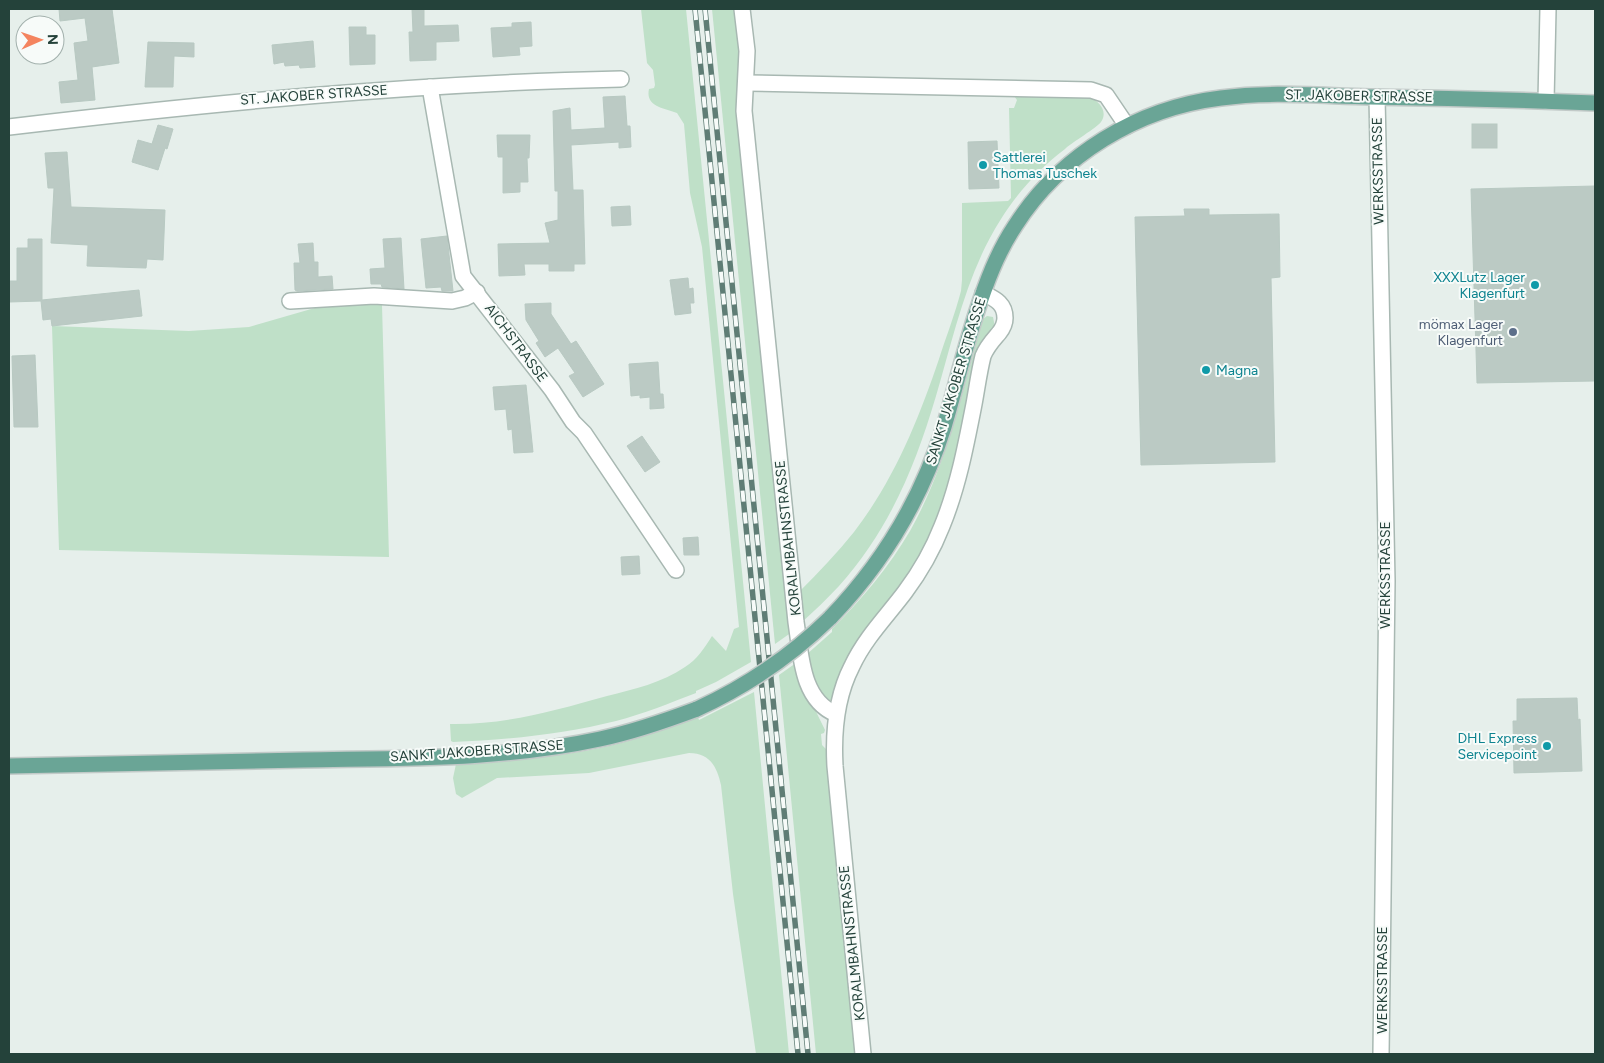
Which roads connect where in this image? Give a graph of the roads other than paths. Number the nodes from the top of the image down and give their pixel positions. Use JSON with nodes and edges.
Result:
{"nodes":[{"id":1,"x":742,"y":9,"type":"edge"},
{"id":2,"x":1548,"y":9,"type":"edge"},
{"id":3,"x":621,"y":78,"type":"dead end"},
{"id":4,"x":746,"y":83,"type":"junction"},
{"id":5,"x":430,"y":87,"type":"junction"},
{"id":6,"x":1377,"y":97,"type":"junction"},
{"id":7,"x":1546,"y":101,"type":"junction"},
{"id":8,"x":1595,"y":103,"type":"edge"},
{"id":9,"x":1127,"y":126,"type":"junction"},
{"id":10,"x":9,"y":127,"type":"edge"},
{"id":11,"x":477,"y":292,"type":"junction"},
{"id":12,"x":983,"y":292,"type":"junction"},
{"id":13,"x":290,"y":301,"type":"dead end"},
{"id":14,"x":676,"y":570,"type":"dead end"},
{"id":15,"x":836,"y":714,"type":"junction"},
{"id":16,"x":9,"y":766,"type":"edge"},
{"id":17,"x":864,"y":1054,"type":"edge"},
{"id":18,"x":1381,"y":1054,"type":"edge"}],
"edges":[{"from":1,"to":4,"type":"street","name":"KORALMBAHNSTRASSE"},
{"from":2,"to":7,"type":"street"},
{"from":3,"to":5,"type":"street","name":"ST. JAKOBER STRASSE"},
{"from":4,"to":9,"type":"street"},
{"from":4,"to":15,"type":"street","name":"KORALMBAHNSTRASSE"},
{"from":5,"to":10,"type":"street","name":"ST. JAKOBER STRASSE"},
{"from":5,"to":11,"type":"street","name":"AICHSTRASSE"},
{"from":6,"to":7,"type":"main road","name":"ST. JAKOBER STRASSE"},
{"from":6,"to":9,"type":"main road","name":"ST. JAKOBER STRASSE"},
{"from":6,"to":18,"type":"street","name":"WERKSSTRASSE"},
{"from":7,"to":8,"type":"main road","name":"ST. JAKOBER STRASSE"},
{"from":9,"to":12,"type":"main road","name":"SANKT JAKOBER STRASSE"},
{"from":11,"to":13,"type":"street"},
{"from":11,"to":14,"type":"street","name":"AICHSTRASSE"},
{"from":12,"to":15,"type":"street"},
{"from":12,"to":16,"type":"main road","name":"SANKT JAKOBER STRASSE","bridge":true},
{"from":15,"to":17,"type":"street","name":"KORALMBAHNSTRASSE"}]}
